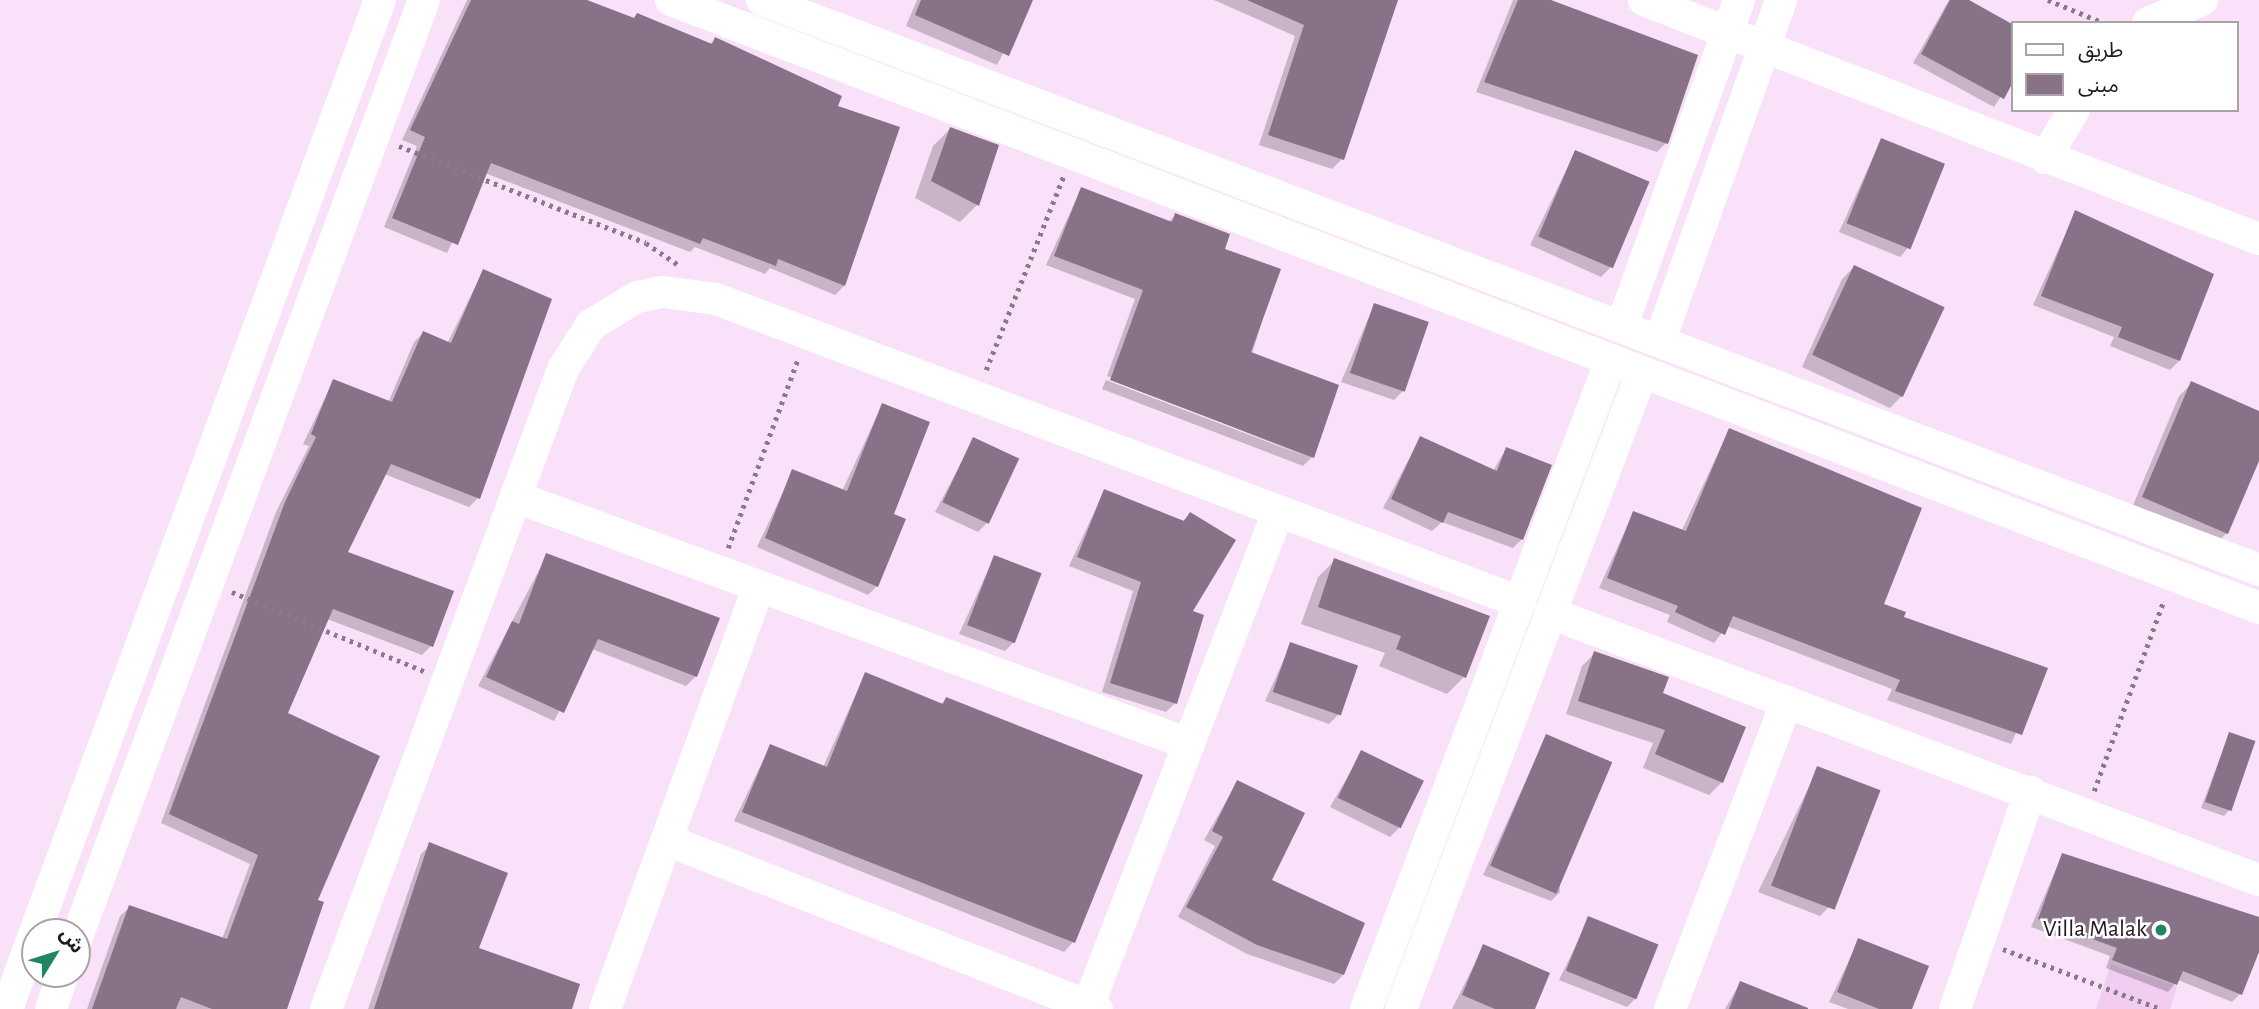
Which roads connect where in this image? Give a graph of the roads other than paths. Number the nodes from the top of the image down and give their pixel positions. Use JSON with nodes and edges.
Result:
{"nodes":[{"id":1,"x":380,"y":0,"type":"edge"},
{"id":2,"x":424,"y":0,"type":"edge"},
{"id":3,"x":671,"y":0,"type":"edge"},
{"id":4,"x":762,"y":0,"type":"edge"},
{"id":5,"x":1644,"y":0,"type":"edge"},
{"id":6,"x":1739,"y":0,"type":"edge"},
{"id":7,"x":1781,"y":0,"type":"edge"},
{"id":8,"x":2202,"y":0,"type":"edge"},
{"id":9,"x":2153,"y":21,"type":"edge"},
{"id":10,"x":1728,"y":32,"type":"junction"},
{"id":11,"x":1764,"y":46,"type":"junction"},
{"id":12,"x":2073,"y":112,"type":"edge"},
{"id":13,"x":2045,"y":158,"type":"junction"},
{"id":14,"x":1253,"y":183,"type":"junction"},
{"id":15,"x":1241,"y":216,"type":"junction"},
{"id":16,"x":2259,"y":239,"type":"edge"},
{"id":17,"x":1627,"y":327,"type":"junction"},
{"id":18,"x":1660,"y":340,"type":"junction"},
{"id":19,"x":1624,"y":365,"type":"junction"},
{"id":20,"x":1993,"y":468,"type":"junction"},
{"id":21,"x":516,"y":497,"type":"junction"},
{"id":22,"x":1980,"y":501,"type":"junction"},
{"id":23,"x":1278,"y":512,"type":"junction"},
{"id":24,"x":169,"y":567,"type":"junction"},
{"id":25,"x":2259,"y":570,"type":"edge"},
{"id":26,"x":208,"y":583,"type":"junction"},
{"id":27,"x":759,"y":587,"type":"junction"},
{"id":28,"x":1520,"y":602,"type":"junction"},
{"id":29,"x":2259,"y":608,"type":"edge"},
{"id":30,"x":1550,"y":613,"type":"junction"},
{"id":31,"x":1787,"y":701,"type":"junction"},
{"id":32,"x":1189,"y":744,"type":"junction"},
{"id":33,"x":2030,"y":792,"type":"junction"},
{"id":34,"x":667,"y":840,"type":"junction"},
{"id":35,"x":2259,"y":880,"type":"edge"},
{"id":36,"x":40,"y":918,"type":"edge"},
{"id":37,"x":84,"y":918,"type":"edge"},
{"id":38,"x":21,"y":970,"type":"edge"},
{"id":39,"x":59,"y":988,"type":"edge"},
{"id":40,"x":1093,"y":1007,"type":"edge"},
{"id":41,"x":7,"y":1009,"type":"edge"},
{"id":42,"x":51,"y":1009,"type":"edge"},
{"id":43,"x":326,"y":1009,"type":"edge"},
{"id":44,"x":605,"y":1009,"type":"edge"},
{"id":45,"x":1366,"y":1009,"type":"edge"},
{"id":46,"x":1401,"y":1009,"type":"edge"},
{"id":47,"x":1670,"y":1009,"type":"edge"},
{"id":48,"x":1955,"y":1009,"type":"edge"}],
"edges":[{"from":1,"to":24,"type":"street"},
{"from":2,"to":26,"type":"street"},
{"from":3,"to":15,"type":"street"},
{"from":4,"to":14,"type":"street"},
{"from":5,"to":10,"type":"street"},
{"from":6,"to":10,"type":"street"},
{"from":7,"to":11,"type":"street"},
{"from":8,"to":9,"type":"street"},
{"from":10,"to":11,"type":"street"},
{"from":10,"to":17,"type":"street"},
{"from":11,"to":13,"type":"street"},
{"from":11,"to":18,"type":"street"},
{"from":12,"to":13,"type":"street"},
{"from":13,"to":16,"type":"street"},
{"from":14,"to":15,"type":"street"},
{"from":14,"to":17,"type":"street"},
{"from":15,"to":19,"type":"street"},
{"from":17,"to":18,"type":"street"},
{"from":17,"to":19,"type":"street"},
{"from":18,"to":20,"type":"street"},
{"from":19,"to":22,"type":"street"},
{"from":19,"to":28,"type":"street"},
{"from":19,"to":30,"type":"street"},
{"from":20,"to":22,"type":"street"},
{"from":20,"to":25,"type":"street"},
{"from":21,"to":23,"type":"street"},
{"from":21,"to":27,"type":"street"},
{"from":21,"to":43,"type":"street"},
{"from":22,"to":29,"type":"street"},
{"from":23,"to":28,"type":"street"},
{"from":23,"to":32,"type":"street"},
{"from":24,"to":26,"type":"street"},
{"from":24,"to":36,"type":"street"},
{"from":26,"to":37,"type":"street"},
{"from":27,"to":32,"type":"street"},
{"from":27,"to":34,"type":"street"},
{"from":28,"to":45,"type":"street"},
{"from":30,"to":31,"type":"street"},
{"from":30,"to":46,"type":"street"},
{"from":31,"to":33,"type":"street"},
{"from":31,"to":47,"type":"street"},
{"from":32,"to":40,"type":"street"},
{"from":33,"to":35,"type":"street"},
{"from":33,"to":48,"type":"street"},
{"from":34,"to":40,"type":"street"},
{"from":34,"to":44,"type":"street"},
{"from":38,"to":41,"type":"street"},
{"from":39,"to":42,"type":"street"}]}
